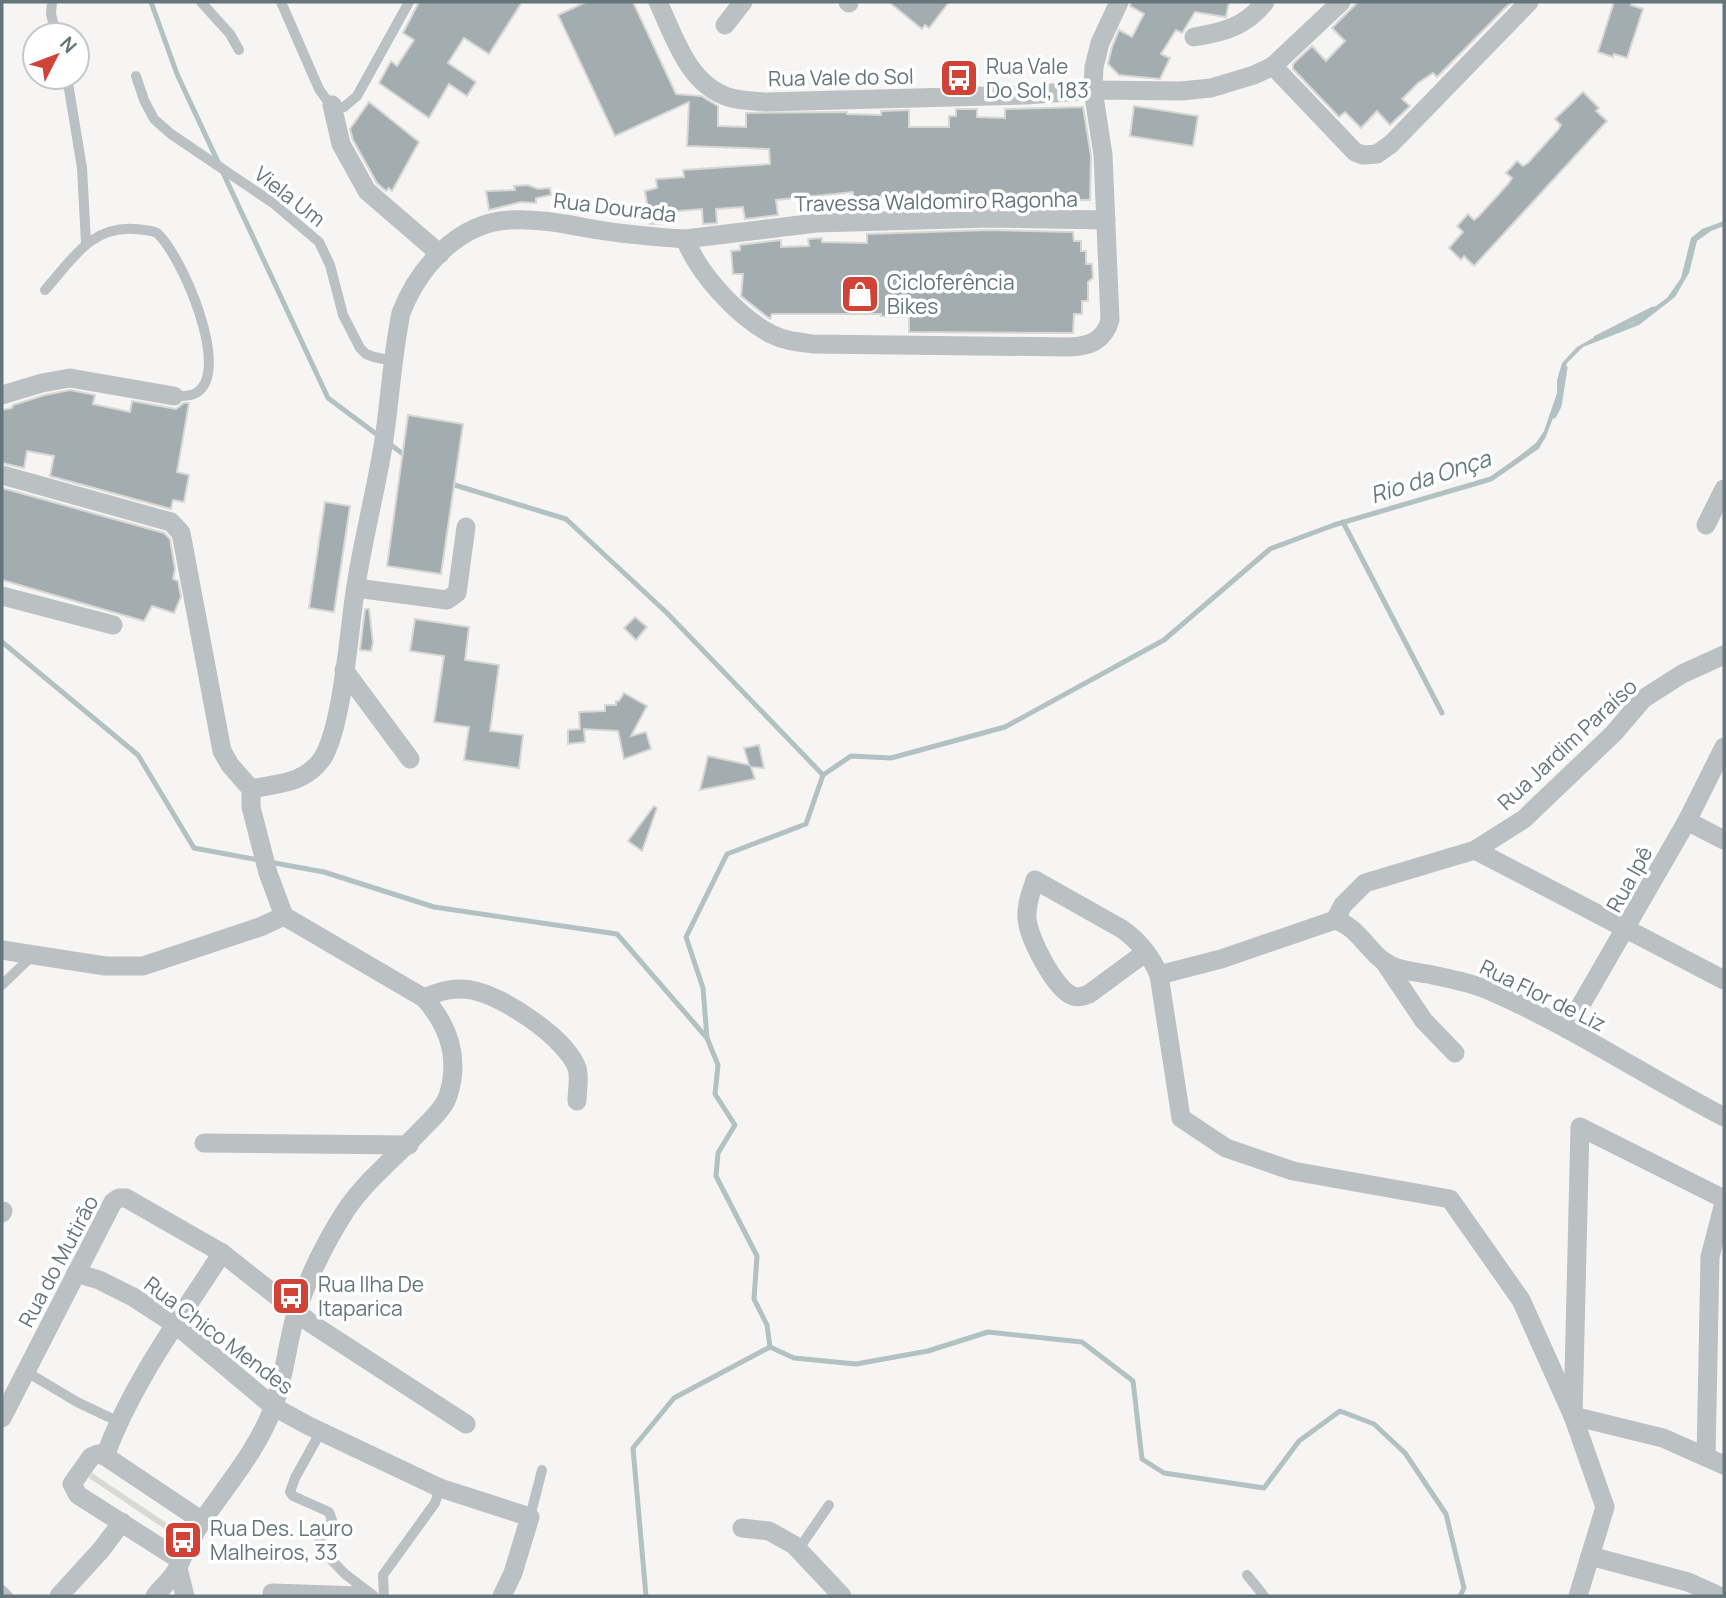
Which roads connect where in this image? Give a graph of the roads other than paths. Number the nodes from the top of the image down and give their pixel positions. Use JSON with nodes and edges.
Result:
{"nodes":[{"id":1,"x":52,"y":2,"type":"edge"},
{"id":2,"x":201,"y":2,"type":"edge"},
{"id":3,"x":281,"y":2,"type":"edge"},
{"id":4,"x":409,"y":2,"type":"edge"},
{"id":5,"x":658,"y":2,"type":"edge"},
{"id":6,"x":743,"y":2,"type":"edge"},
{"id":7,"x":1119,"y":2,"type":"edge"},
{"id":8,"x":1265,"y":2,"type":"edge"},
{"id":9,"x":1341,"y":2,"type":"edge"},
{"id":10,"x":1529,"y":2,"type":"edge"},
{"id":11,"x":53,"y":21,"type":"edge"},
{"id":12,"x":725,"y":25,"type":"dead end"},
{"id":13,"x":1194,"y":37,"type":"dead end"},
{"id":14,"x":239,"y":50,"type":"dead end"},
{"id":15,"x":1273,"y":66,"type":"junction"},
{"id":16,"x":136,"y":76,"type":"dead end"},
{"id":17,"x":1093,"y":90,"type":"junction"},
{"id":18,"x":69,"y":91,"type":"edge"},
{"id":19,"x":335,"y":106,"type":"junction"},
{"id":20,"x":1105,"y":220,"type":"junction"},
{"id":21,"x":685,"y":239,"type":"junction"},
{"id":22,"x":86,"y":243,"type":"junction"},
{"id":23,"x":440,"y":254,"type":"junction"},
{"id":24,"x":45,"y":290,"type":"dead end"},
{"id":25,"x":393,"y":361,"type":"junction"},
{"id":26,"x":2,"y":395,"type":"edge"},
{"id":27,"x":174,"y":396,"type":"joint"},
{"id":28,"x":2,"y":475,"type":"edge"},
{"id":29,"x":1724,"y":489,"type":"edge"},
{"id":30,"x":1706,"y":524,"type":"dead end"},
{"id":31,"x":466,"y":527,"type":"dead end"},
{"id":32,"x":356,"y":588,"type":"junction"},
{"id":33,"x":2,"y":596,"type":"edge"},
{"id":34,"x":113,"y":625,"type":"dead end"},
{"id":35,"x":1724,"y":655,"type":"edge"},
{"id":36,"x":344,"y":670,"type":"junction"},
{"id":37,"x":1724,"y":747,"type":"edge"},
{"id":38,"x":410,"y":759,"type":"dead end"},
{"id":39,"x":251,"y":789,"type":"junction"},
{"id":40,"x":1687,"y":821,"type":"junction"},
{"id":41,"x":1724,"y":840,"type":"edge"},
{"id":42,"x":1475,"y":850,"type":"junction"},
{"id":43,"x":284,"y":916,"type":"junction"},
{"id":44,"x":1340,"y":921,"type":"junction"},
{"id":45,"x":1626,"y":930,"type":"junction"},
{"id":46,"x":2,"y":950,"type":"edge"},
{"id":47,"x":1146,"y":952,"type":"junction"},
{"id":48,"x":34,"y":955,"type":"junction"},
{"id":49,"x":1385,"y":963,"type":"junction"},
{"id":50,"x":1158,"y":975,"type":"junction"},
{"id":51,"x":1436,"y":976,"type":"junction"},
{"id":52,"x":1724,"y":980,"type":"edge"},
{"id":53,"x":2,"y":985,"type":"edge"},
{"id":54,"x":424,"y":998,"type":"junction"},
{"id":55,"x":1411,"y":1001,"type":"junction"},
{"id":56,"x":1567,"y":1029,"type":"junction"},
{"id":57,"x":1455,"y":1053,"type":"dead end"},
{"id":58,"x":577,"y":1101,"type":"dead end"},
{"id":59,"x":1724,"y":1117,"type":"edge"},
{"id":60,"x":204,"y":1143,"type":"dead end"},
{"id":61,"x":409,"y":1145,"type":"junction"},
{"id":62,"x":1724,"y":1201,"type":"edge"},
{"id":63,"x":222,"y":1253,"type":"junction"},
{"id":64,"x":76,"y":1273,"type":"junction"},
{"id":65,"x":297,"y":1312,"type":"junction"},
{"id":66,"x":176,"y":1325,"type":"junction"},
{"id":67,"x":25,"y":1371,"type":"junction"},
{"id":68,"x":274,"y":1407,"type":"junction"},
{"id":69,"x":1573,"y":1416,"type":"junction"},
{"id":70,"x":2,"y":1418,"type":"edge"},
{"id":71,"x":119,"y":1422,"type":"junction"},
{"id":72,"x":466,"y":1424,"type":"dead end"},
{"id":73,"x":321,"y":1432,"type":"junction"},
{"id":74,"x":105,"y":1456,"type":"junction"},
{"id":75,"x":1715,"y":1461,"type":"edge"},
{"id":76,"x":542,"y":1470,"type":"dead end"},
{"id":77,"x":444,"y":1489,"type":"junction"},
{"id":78,"x":829,"y":1505,"type":"dead end"},
{"id":79,"x":530,"y":1517,"type":"junction"},
{"id":80,"x":202,"y":1521,"type":"junction"},
{"id":81,"x":122,"y":1522,"type":"junction"},
{"id":82,"x":742,"y":1528,"type":"dead end"},
{"id":83,"x":798,"y":1549,"type":"junction"},
{"id":84,"x":1591,"y":1556,"type":"junction"},
{"id":85,"x":179,"y":1564,"type":"junction"},
{"id":86,"x":345,"y":1574,"type":"junction"},
{"id":87,"x":1247,"y":1576,"type":"dead end"},
{"id":88,"x":2,"y":1590,"type":"edge"},
{"id":89,"x":272,"y":1593,"type":"dead end"},
{"id":90,"x":342,"y":1595,"type":"edge"},
{"id":91,"x":8,"y":1596,"type":"edge"},
{"id":92,"x":59,"y":1596,"type":"edge"},
{"id":93,"x":155,"y":1596,"type":"edge"},
{"id":94,"x":185,"y":1596,"type":"edge"},
{"id":95,"x":362,"y":1596,"type":"edge"},
{"id":96,"x":374,"y":1596,"type":"edge"},
{"id":97,"x":383,"y":1596,"type":"edge"},
{"id":98,"x":502,"y":1596,"type":"edge"},
{"id":99,"x":842,"y":1596,"type":"edge"},
{"id":100,"x":1264,"y":1596,"type":"edge"},
{"id":101,"x":1578,"y":1596,"type":"edge"},
{"id":102,"x":1720,"y":1596,"type":"edge"}],
"edges":[{"from":1,"to":11,"type":"lane"},
{"from":2,"to":14,"type":"lane"},
{"from":3,"to":19,"type":"lane"},
{"from":4,"to":19,"type":"lane"},
{"from":5,"to":17,"type":"street","name":"Rua Vale do Sol"},
{"from":6,"to":12,"type":"street"},
{"from":7,"to":17,"type":"street","name":"Rua Dourada"},
{"from":8,"to":13,"type":"street"},
{"from":9,"to":15,"type":"street","name":"Rua Vale do Sol"},
{"from":10,"to":15,"type":"street"},
{"from":15,"to":17,"type":"street","name":"Rua Vale do Sol"},
{"from":16,"to":25,"type":"lane","name":"Viela Um"},
{"from":17,"to":20,"type":"street","name":"Rua Dourada"},
{"from":18,"to":22,"type":"lane"},
{"from":19,"to":23,"type":"street"},
{"from":20,"to":21,"type":"street","name":"Travessa Waldomiro Ragonha"},
{"from":20,"to":21,"type":"street","name":"Rua Dourada"},
{"from":21,"to":23,"type":"street","name":"Rua Dourada"},
{"from":22,"to":24,"type":"lane"},
{"from":22,"to":27,"type":"lane"},
{"from":23,"to":25,"type":"street","name":"Rua Dourada"},
{"from":25,"to":32,"type":"street","name":"Rua Dourada"},
{"from":26,"to":27,"type":"street"},
{"from":28,"to":39,"type":"street"},
{"from":29,"to":30,"type":"street"},
{"from":31,"to":32,"type":"street"},
{"from":32,"to":36,"type":"street","name":"Rua Dourada"},
{"from":33,"to":34,"type":"street"},
{"from":35,"to":42,"type":"street","name":"Rua Jardim Paraíso"},
{"from":36,"to":38,"type":"street"},
{"from":36,"to":39,"type":"street","name":"Rua Dourada"},
{"from":37,"to":40,"type":"street","name":"Rua Ipê"},
{"from":39,"to":43,"type":"street"},
{"from":40,"to":41,"type":"street"},
{"from":40,"to":45,"type":"street","name":"Rua Ipê"},
{"from":42,"to":44,"type":"street","name":"Rua Jardim Paraíso"},
{"from":42,"to":45,"type":"street"},
{"from":43,"to":48,"type":"street"},
{"from":43,"to":54,"type":"street"},
{"from":44,"to":49,"type":"street","name":"Rua Flor de Liz"},
{"from":44,"to":50,"type":"street"},
{"from":45,"to":52,"type":"street"},
{"from":45,"to":56,"type":"street","name":"Rua Ipê"},
{"from":46,"to":48,"type":"street"},
{"from":47,"to":47,"type":"street"},
{"from":47,"to":50,"type":"street"},
{"from":48,"to":53,"type":"lane"},
{"from":49,"to":51,"type":"street","name":"Rua Flor de Liz"},
{"from":49,"to":55,"type":"street"},
{"from":50,"to":69,"type":"street"},
{"from":51,"to":55,"type":"street"},
{"from":51,"to":56,"type":"street","name":"Rua Flor de Liz"},
{"from":54,"to":58,"type":"street"},
{"from":54,"to":61,"type":"street"},
{"from":55,"to":57,"type":"street"},
{"from":56,"to":59,"type":"street","name":"Rua Flor de Liz"},
{"from":60,"to":61,"type":"street"},
{"from":61,"to":65,"type":"street"},
{"from":62,"to":69,"type":"street"},
{"from":62,"to":75,"type":"street"},
{"from":63,"to":64,"type":"street","name":"Rua do Mutirão"},
{"from":63,"to":65,"type":"street","name":"Rua do Mutirão"},
{"from":63,"to":66,"type":"street"},
{"from":64,"to":66,"type":"street","name":"Rua Chico Mendes"},
{"from":64,"to":67,"type":"street","name":"Rua do Mutirão"},
{"from":65,"to":68,"type":"street"},
{"from":65,"to":72,"type":"street","name":"Rua do Mutirão"},
{"from":66,"to":68,"type":"street","name":"Rua Chico Mendes"},
{"from":66,"to":71,"type":"street"},
{"from":67,"to":70,"type":"street","name":"Rua do Mutirão"},
{"from":67,"to":71,"type":"lane"},
{"from":68,"to":73,"type":"street","name":"Rua Chico Mendes"},
{"from":68,"to":80,"type":"street"},
{"from":69,"to":75,"type":"street"},
{"from":69,"to":84,"type":"street"},
{"from":71,"to":74,"type":"street"},
{"from":73,"to":77,"type":"street","name":"Rua Chico Mendes"},
{"from":73,"to":86,"type":"lane"},
{"from":74,"to":80,"type":"street"},
{"from":74,"to":81,"type":"street"},
{"from":76,"to":79,"type":"lane"},
{"from":77,"to":79,"type":"street","name":"Rua Chico Mendes"},
{"from":77,"to":97,"type":"lane"},
{"from":78,"to":83,"type":"lane"},
{"from":79,"to":98,"type":"street"},
{"from":80,"to":85,"type":"street"},
{"from":81,"to":85,"type":"street"},
{"from":81,"to":92,"type":"street"},
{"from":82,"to":83,"type":"street"},
{"from":83,"to":99,"type":"street"},
{"from":84,"to":101,"type":"street"},
{"from":84,"to":102,"type":"street"},
{"from":85,"to":93,"type":"street"},
{"from":85,"to":94,"type":"street"},
{"from":86,"to":90,"type":"lane"},
{"from":86,"to":96,"type":"lane"},
{"from":87,"to":100,"type":"lane"},
{"from":88,"to":91,"type":"lane"},
{"from":89,"to":90,"type":"street"},
{"from":90,"to":95,"type":"street"}]}
